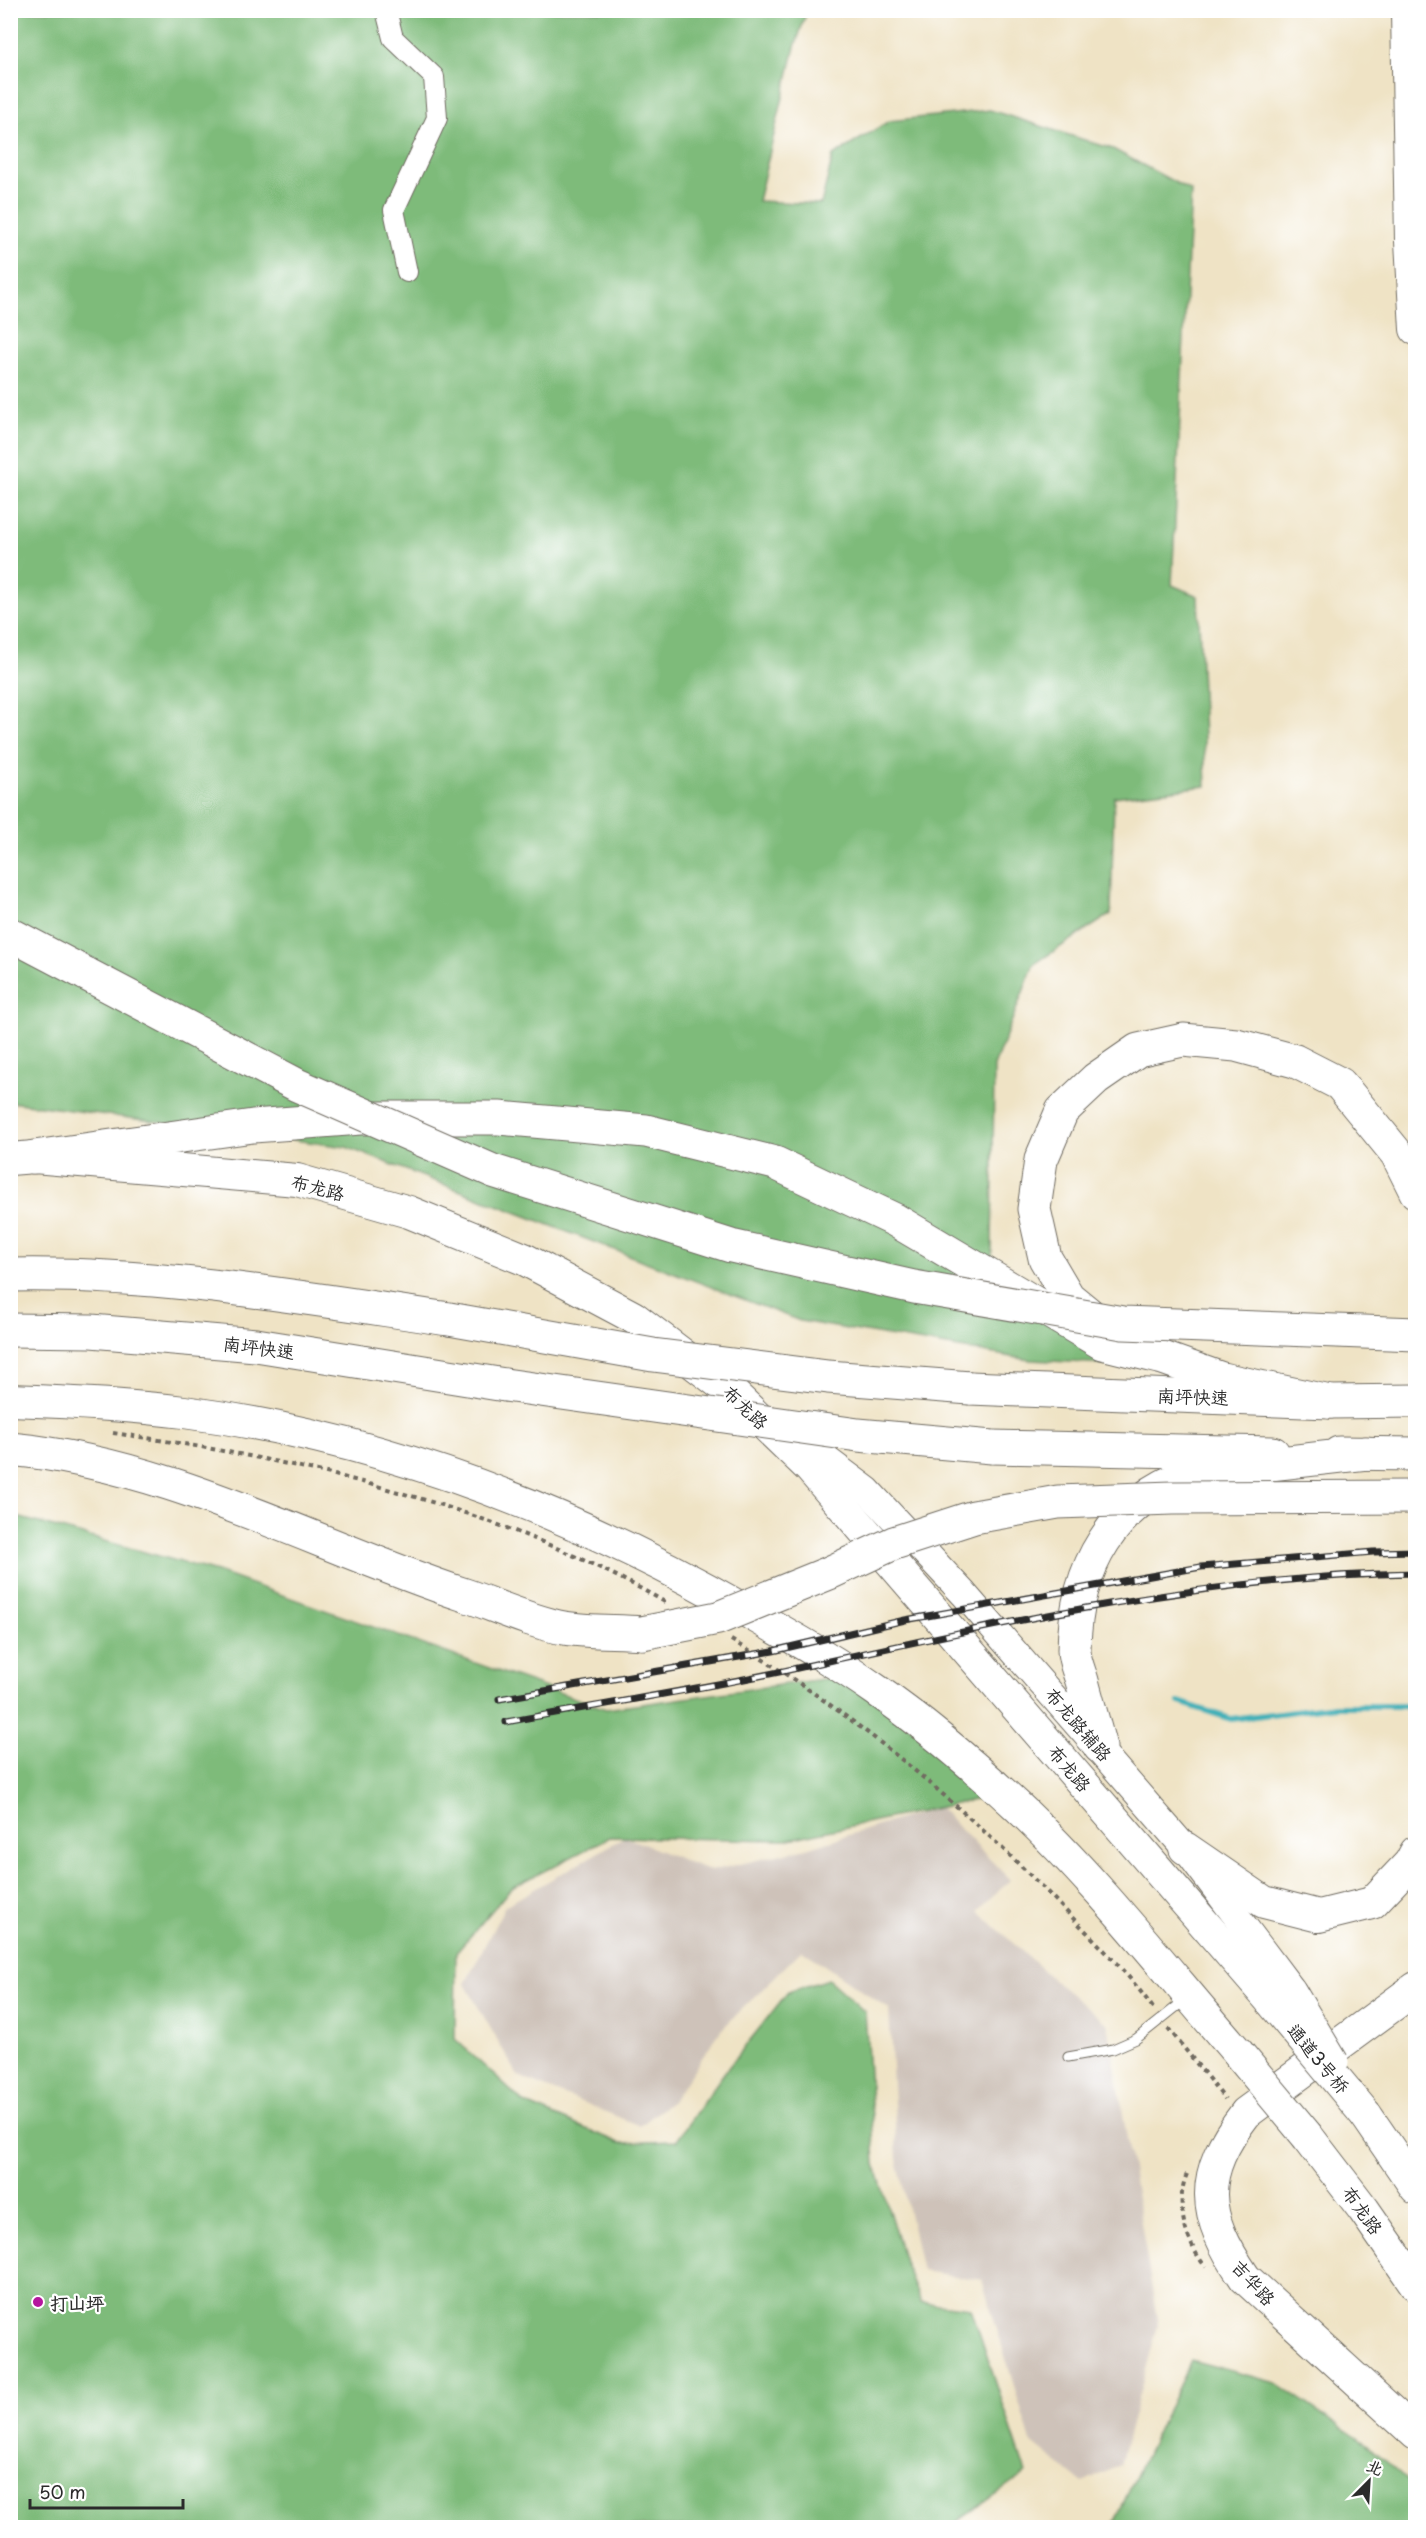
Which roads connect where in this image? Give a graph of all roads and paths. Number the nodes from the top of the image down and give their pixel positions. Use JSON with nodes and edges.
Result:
{"nodes":[{"id":1,"x":386,"y":10,"type":"edge"},
{"id":2,"x":1407,"y":10,"type":"edge"},
{"id":3,"x":1413,"y":241,"type":"edge"},
{"id":4,"x":407,"y":272,"type":"dead end"},
{"id":5,"x":1416,"y":329,"type":"edge"},
{"id":6,"x":10,"y":934,"type":"edge"},
{"id":7,"x":22,"y":1158,"type":"edge"},
{"id":8,"x":1416,"y":1192,"type":"edge"},
{"id":9,"x":10,"y":1275,"type":"edge"},
{"id":10,"x":10,"y":1330,"type":"edge"},
{"id":11,"x":1416,"y":1334,"type":"edge"},
{"id":12,"x":1163,"y":1358,"type":"junction"},
{"id":13,"x":729,"y":1390,"type":"junction"},
{"id":14,"x":10,"y":1400,"type":"edge"},
{"id":15,"x":1416,"y":1401,"type":"edge"},
{"id":16,"x":1330,"y":1402,"type":"junction"},
{"id":17,"x":10,"y":1449,"type":"edge"},
{"id":18,"x":1367,"y":1453,"type":"junction"},
{"id":19,"x":1416,"y":1454,"type":"edge"},
{"id":20,"x":1416,"y":1497,"type":"edge"},
{"id":21,"x":1100,"y":1748,"type":"junction"},
{"id":22,"x":1185,"y":1848,"type":"junction"},
{"id":23,"x":1416,"y":1852,"type":"edge"},
{"id":24,"x":1411,"y":1994,"type":"edge"},
{"id":25,"x":1282,"y":1996,"type":"junction"},
{"id":26,"x":1189,"y":1997,"type":"junction"},
{"id":27,"x":1068,"y":2057,"type":"dead end"},
{"id":28,"x":1416,"y":2188,"type":"edge"},
{"id":29,"x":1416,"y":2285,"type":"edge"},
{"id":30,"x":1416,"y":2434,"type":"edge"}],
"edges":[{"from":1,"to":4,"type":"street"},
{"from":2,"to":3,"type":"main road"},
{"from":3,"to":5,"type":"main road"},
{"from":6,"to":11,"type":"highway","bridge":true},
{"from":7,"to":12,"type":"highway"},
{"from":7,"to":13,"type":"main road","name":"布龙路"},
{"from":8,"to":12,"type":"highway"},
{"from":9,"to":16,"type":"highway","name":"南坪快速","bridge":true},
{"from":10,"to":18,"type":"highway","name":"南坪快速","bridge":true},
{"from":12,"to":16,"type":"highway"},
{"from":13,"to":21,"type":"main road","name":"布龙路辅路"},
{"from":13,"to":25,"type":"main road","name":"布龙路"},
{"from":14,"to":26,"type":"main road"},
{"from":15,"to":16,"type":"highway","name":"南坪快速"},
{"from":17,"to":20,"type":"highway","bridge":true},
{"from":18,"to":19,"type":"highway"},
{"from":18,"to":21,"type":"highway"},
{"from":21,"to":22,"type":"main road","name":"布龙路辅路"},
{"from":22,"to":23,"type":"main road"},
{"from":22,"to":25,"type":"main road","name":"布龙路辅路"},
{"from":24,"to":30,"type":"main road","name":"吉华路"},
{"from":25,"to":28,"type":"main road","name":"通道3号桥","bridge":true},
{"from":26,"to":27,"type":"lane"},
{"from":26,"to":29,"type":"main road","name":"布龙路","bridge":true}]}
